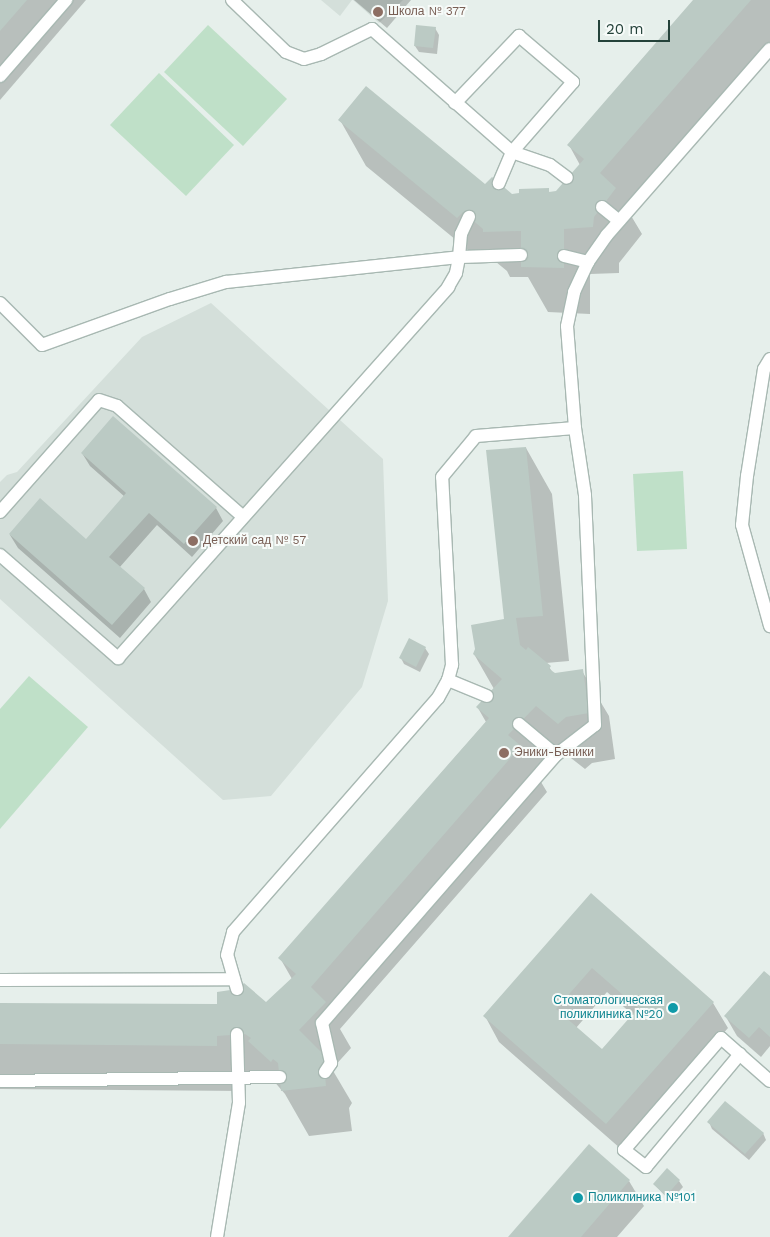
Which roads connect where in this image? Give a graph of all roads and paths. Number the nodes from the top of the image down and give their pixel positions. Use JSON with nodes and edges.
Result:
{"nodes":[{"id":1,"x":66,"y":0,"type":"edge"},
{"id":2,"x":232,"y":0,"type":"edge"},
{"id":3,"x":770,"y":49,"type":"edge"},
{"id":4,"x":0,"y":76,"type":"edge"},
{"id":5,"x":455,"y":103,"type":"junction"},
{"id":6,"x":512,"y":152,"type":"junction"},
{"id":7,"x":567,"y":178,"type":"dead end"},
{"id":8,"x":499,"y":183,"type":"dead end"},
{"id":9,"x":602,"y":207,"type":"dead end"},
{"id":10,"x":470,"y":217,"type":"dead end"},
{"id":11,"x":619,"y":221,"type":"junction"},
{"id":12,"x":521,"y":255,"type":"dead end"},
{"id":13,"x":564,"y":256,"type":"dead end"},
{"id":14,"x":459,"y":257,"type":"junction"},
{"id":15,"x":588,"y":262,"type":"junction"},
{"id":16,"x":0,"y":303,"type":"edge"},
{"id":17,"x":770,"y":359,"type":"edge"},
{"id":18,"x":575,"y":428,"type":"junction"},
{"id":19,"x":0,"y":512,"type":"edge"},
{"id":20,"x":242,"y":516,"type":"junction"},
{"id":21,"x":0,"y":554,"type":"edge"},
{"id":22,"x":770,"y":626,"type":"edge"},
{"id":23,"x":448,"y":680,"type":"junction"},
{"id":24,"x":487,"y":696,"type":"dead end"},
{"id":25,"x":519,"y":724,"type":"dead end"},
{"id":26,"x":556,"y":755,"type":"junction"},
{"id":27,"x":0,"y":980,"type":"edge"},
{"id":28,"x":237,"y":1034,"type":"dead end"},
{"id":29,"x":740,"y":1054,"type":"junction"},
{"id":30,"x":325,"y":1072,"type":"dead end"},
{"id":31,"x":239,"y":1077,"type":"junction"},
{"id":32,"x":280,"y":1077,"type":"dead end"},
{"id":33,"x":0,"y":1081,"type":"edge"},
{"id":34,"x":770,"y":1081,"type":"edge"},
{"id":35,"x":217,"y":1237,"type":"edge"}],
"edges":[{"from":1,"to":4,"type":"lane"},
{"from":2,"to":5,"type":"lane"},
{"from":3,"to":11,"type":"lane"},
{"from":5,"to":6,"type":"lane"},
{"from":5,"to":6,"type":"lane"},
{"from":6,"to":7,"type":"lane"},
{"from":6,"to":8,"type":"lane"},
{"from":9,"to":11,"type":"lane"},
{"from":10,"to":14,"type":"lane"},
{"from":11,"to":15,"type":"lane"},
{"from":12,"to":14,"type":"lane"},
{"from":13,"to":15,"type":"lane"},
{"from":14,"to":16,"type":"lane"},
{"from":14,"to":20,"type":"lane"},
{"from":15,"to":18,"type":"lane"},
{"from":17,"to":22,"type":"lane"},
{"from":18,"to":23,"type":"lane"},
{"from":18,"to":26,"type":"lane"},
{"from":19,"to":20,"type":"lane"},
{"from":20,"to":21,"type":"lane"},
{"from":23,"to":24,"type":"lane"},
{"from":23,"to":27,"type":"lane"},
{"from":25,"to":26,"type":"lane"},
{"from":26,"to":30,"type":"lane"},
{"from":28,"to":31,"type":"lane"},
{"from":29,"to":29,"type":"lane"},
{"from":29,"to":34,"type":"lane"},
{"from":31,"to":32,"type":"lane"},
{"from":31,"to":33,"type":"lane"},
{"from":31,"to":35,"type":"lane"}]}
